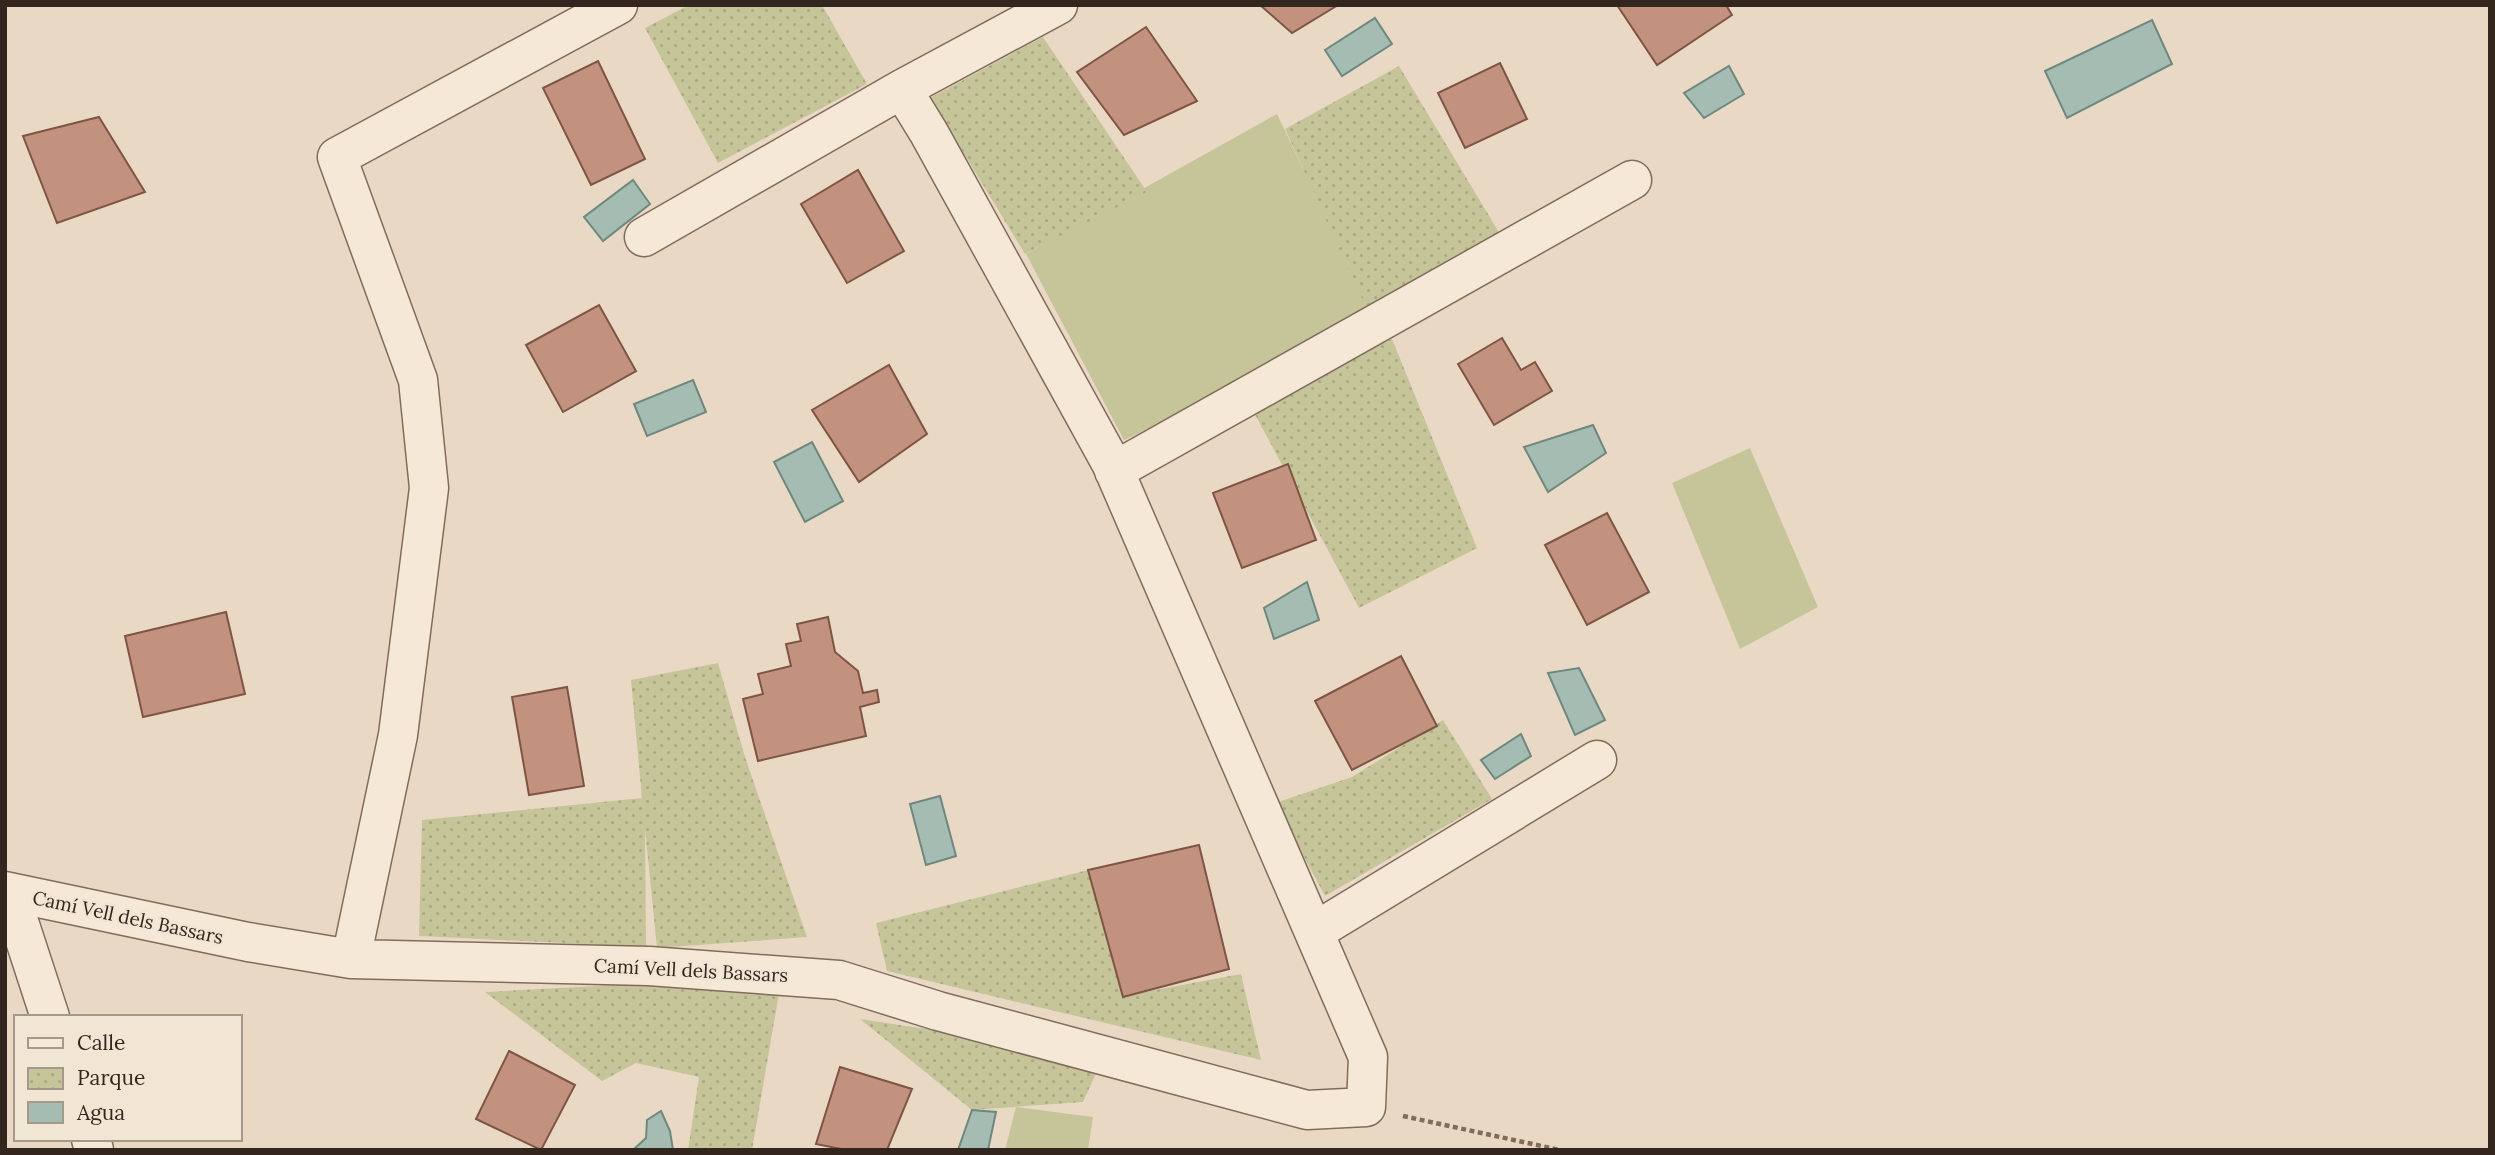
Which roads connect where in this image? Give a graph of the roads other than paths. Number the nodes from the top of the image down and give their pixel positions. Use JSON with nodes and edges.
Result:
{"nodes":[{"id":1,"x":618,"y":5,"type":"edge"},
{"id":2,"x":1058,"y":5,"type":"edge"},
{"id":3,"x":902,"y":89,"type":"junction"},
{"id":4,"x":1632,"y":180,"type":"dead end"},
{"id":5,"x":644,"y":237,"type":"dead end"},
{"id":6,"x":1114,"y":471,"type":"junction"},
{"id":7,"x":1597,"y":760,"type":"dead end"},
{"id":8,"x":5,"y":891,"type":"edge"},
{"id":9,"x":5,"y":897,"type":"edge"},
{"id":10,"x":1314,"y":932,"type":"junction"},
{"id":11,"x":351,"y":959,"type":"junction"},
{"id":12,"x":49,"y":1015,"type":"edge"}],
"edges":[{"from":1,"to":11,"type":"street"},
{"from":2,"to":3,"type":"street"},
{"from":3,"to":5,"type":"street"},
{"from":3,"to":6,"type":"street"},
{"from":4,"to":6,"type":"street"},
{"from":6,"to":10,"type":"street"},
{"from":7,"to":10,"type":"street"},
{"from":8,"to":11,"type":"street","name":"Camí Vell dels Bassars"},
{"from":9,"to":12,"type":"street"},
{"from":10,"to":11,"type":"street","name":"Camí Vell dels Bassars"}]}
